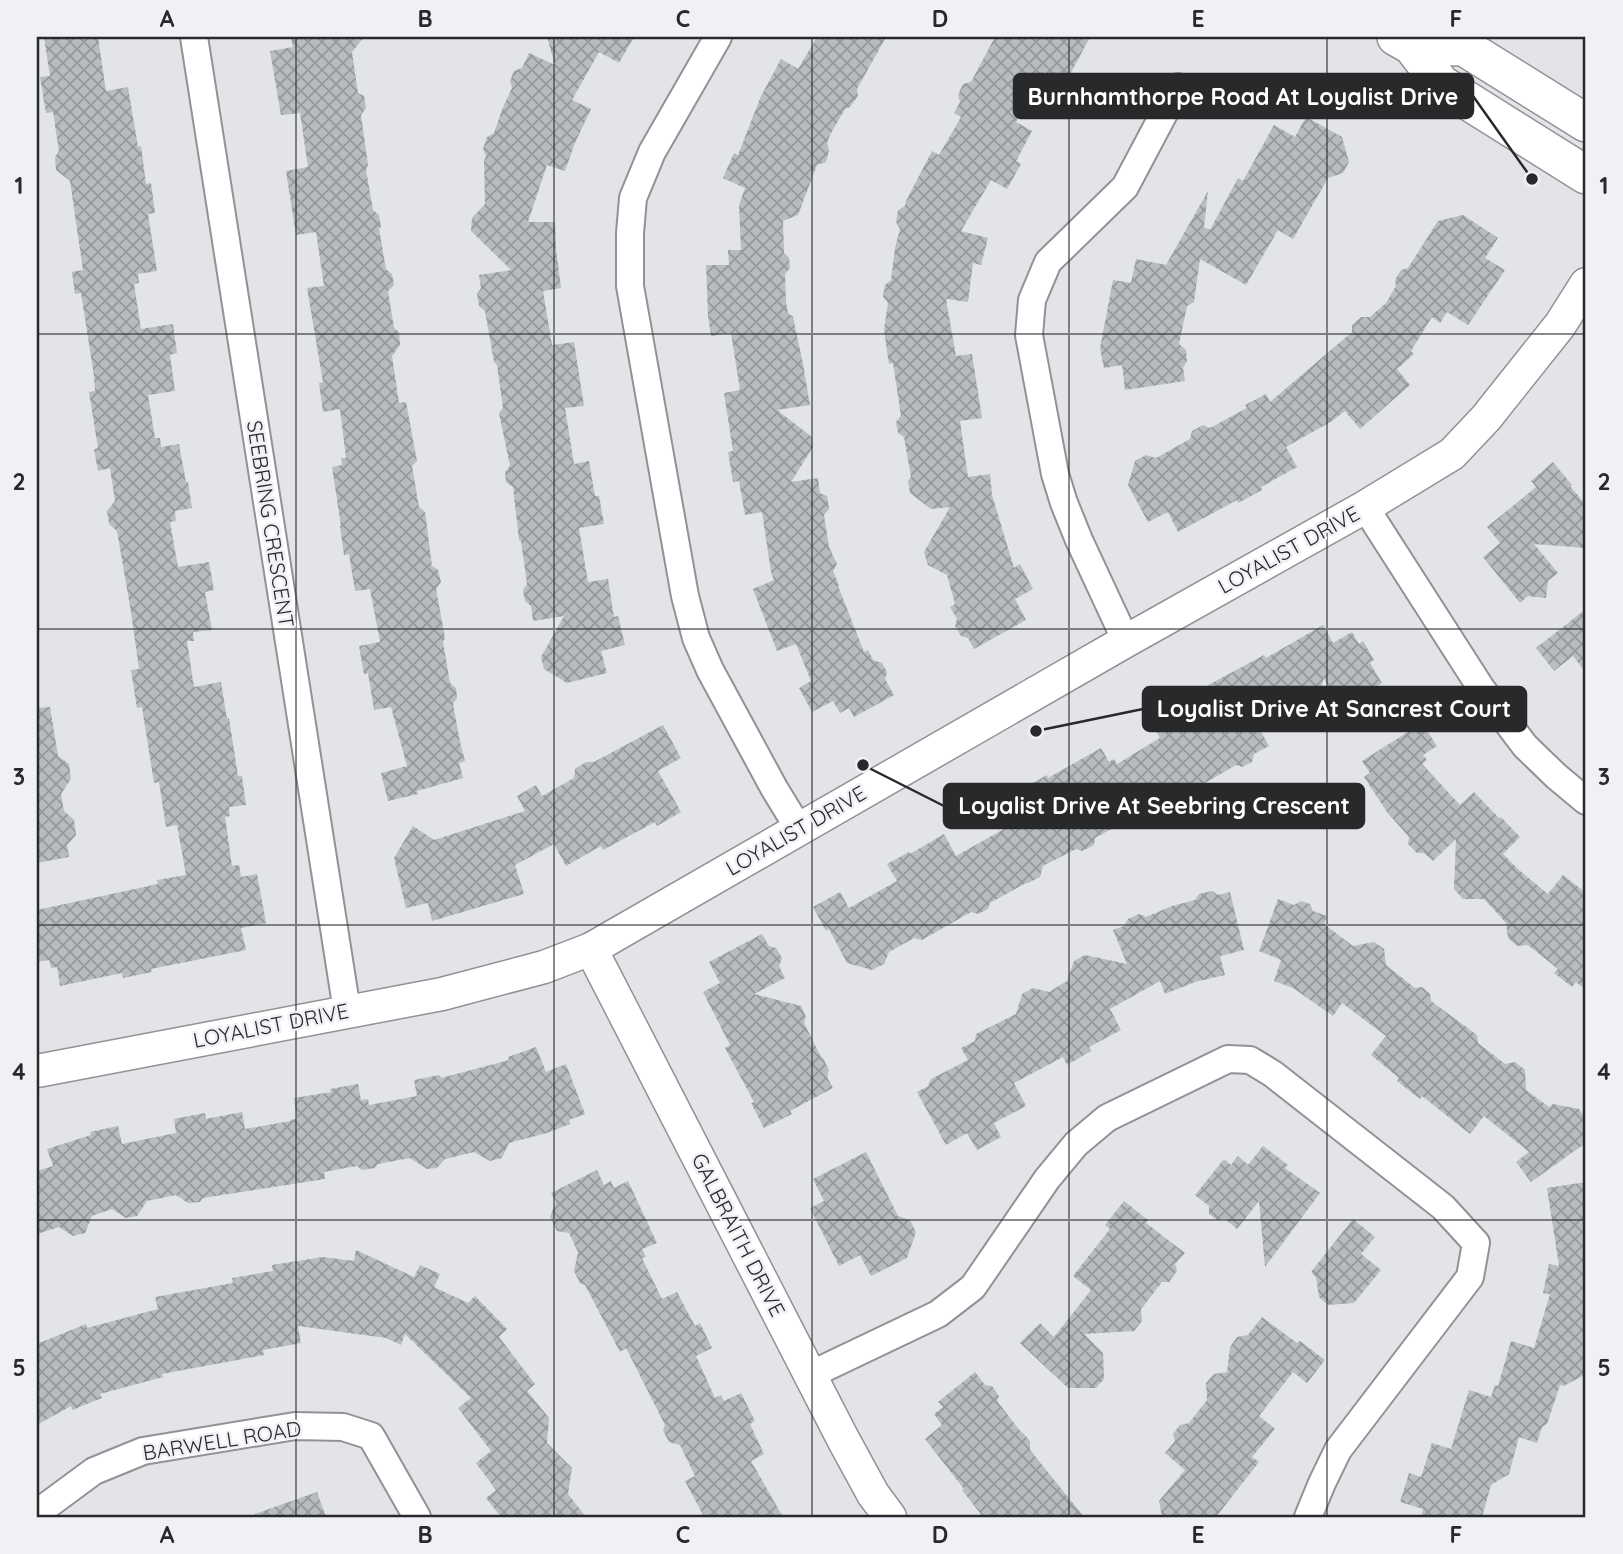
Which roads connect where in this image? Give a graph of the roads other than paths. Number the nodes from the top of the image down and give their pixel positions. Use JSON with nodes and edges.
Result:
{"nodes":[{"id":1,"x":194,"y":37,"type":"edge"},
{"id":2,"x":718,"y":37,"type":"edge"},
{"id":3,"x":1404,"y":41,"type":"edge"},
{"id":4,"x":1178,"y":87,"type":"dead end"},
{"id":5,"x":1586,"y":123,"type":"edge"},
{"id":6,"x":1586,"y":175,"type":"edge"},
{"id":7,"x":1586,"y":284,"type":"edge"},
{"id":8,"x":1365,"y":507,"type":"junction"},
{"id":9,"x":1126,"y":641,"type":"junction"},
{"id":10,"x":1586,"y":801,"type":"edge"},
{"id":11,"x":799,"y":829,"type":"junction"},
{"id":12,"x":591,"y":949,"type":"junction"},
{"id":13,"x":347,"y":1011,"type":"junction"},
{"id":14,"x":37,"y":1071,"type":"edge"},
{"id":15,"x":810,"y":1375,"type":"junction"},
{"id":16,"x":37,"y":1513,"type":"edge"},
{"id":17,"x":417,"y":1517,"type":"edge"},
{"id":18,"x":890,"y":1517,"type":"edge"},
{"id":19,"x":1308,"y":1517,"type":"edge"}],
"edges":[{"from":1,"to":13,"type":"street","name":"SEEBRING CRESCENT"},
{"from":2,"to":11,"type":"street"},
{"from":3,"to":5,"type":"main road"},
{"from":3,"to":6,"type":"main road"},
{"from":4,"to":9,"type":"street"},
{"from":7,"to":8,"type":"street","name":"LOYALIST DRIVE"},
{"from":8,"to":9,"type":"street","name":"LOYALIST DRIVE"},
{"from":8,"to":10,"type":"street"},
{"from":9,"to":11,"type":"street","name":"LOYALIST DRIVE"},
{"from":11,"to":12,"type":"street","name":"LOYALIST DRIVE"},
{"from":12,"to":13,"type":"street","name":"LOYALIST DRIVE"},
{"from":12,"to":15,"type":"street","name":"GALBRAITH DRIVE"},
{"from":13,"to":14,"type":"street","name":"LOYALIST DRIVE"},
{"from":15,"to":18,"type":"street","name":"GALBRAITH DRIVE"},
{"from":15,"to":19,"type":"street"},
{"from":16,"to":17,"type":"street","name":"BARWELL ROAD"}]}
